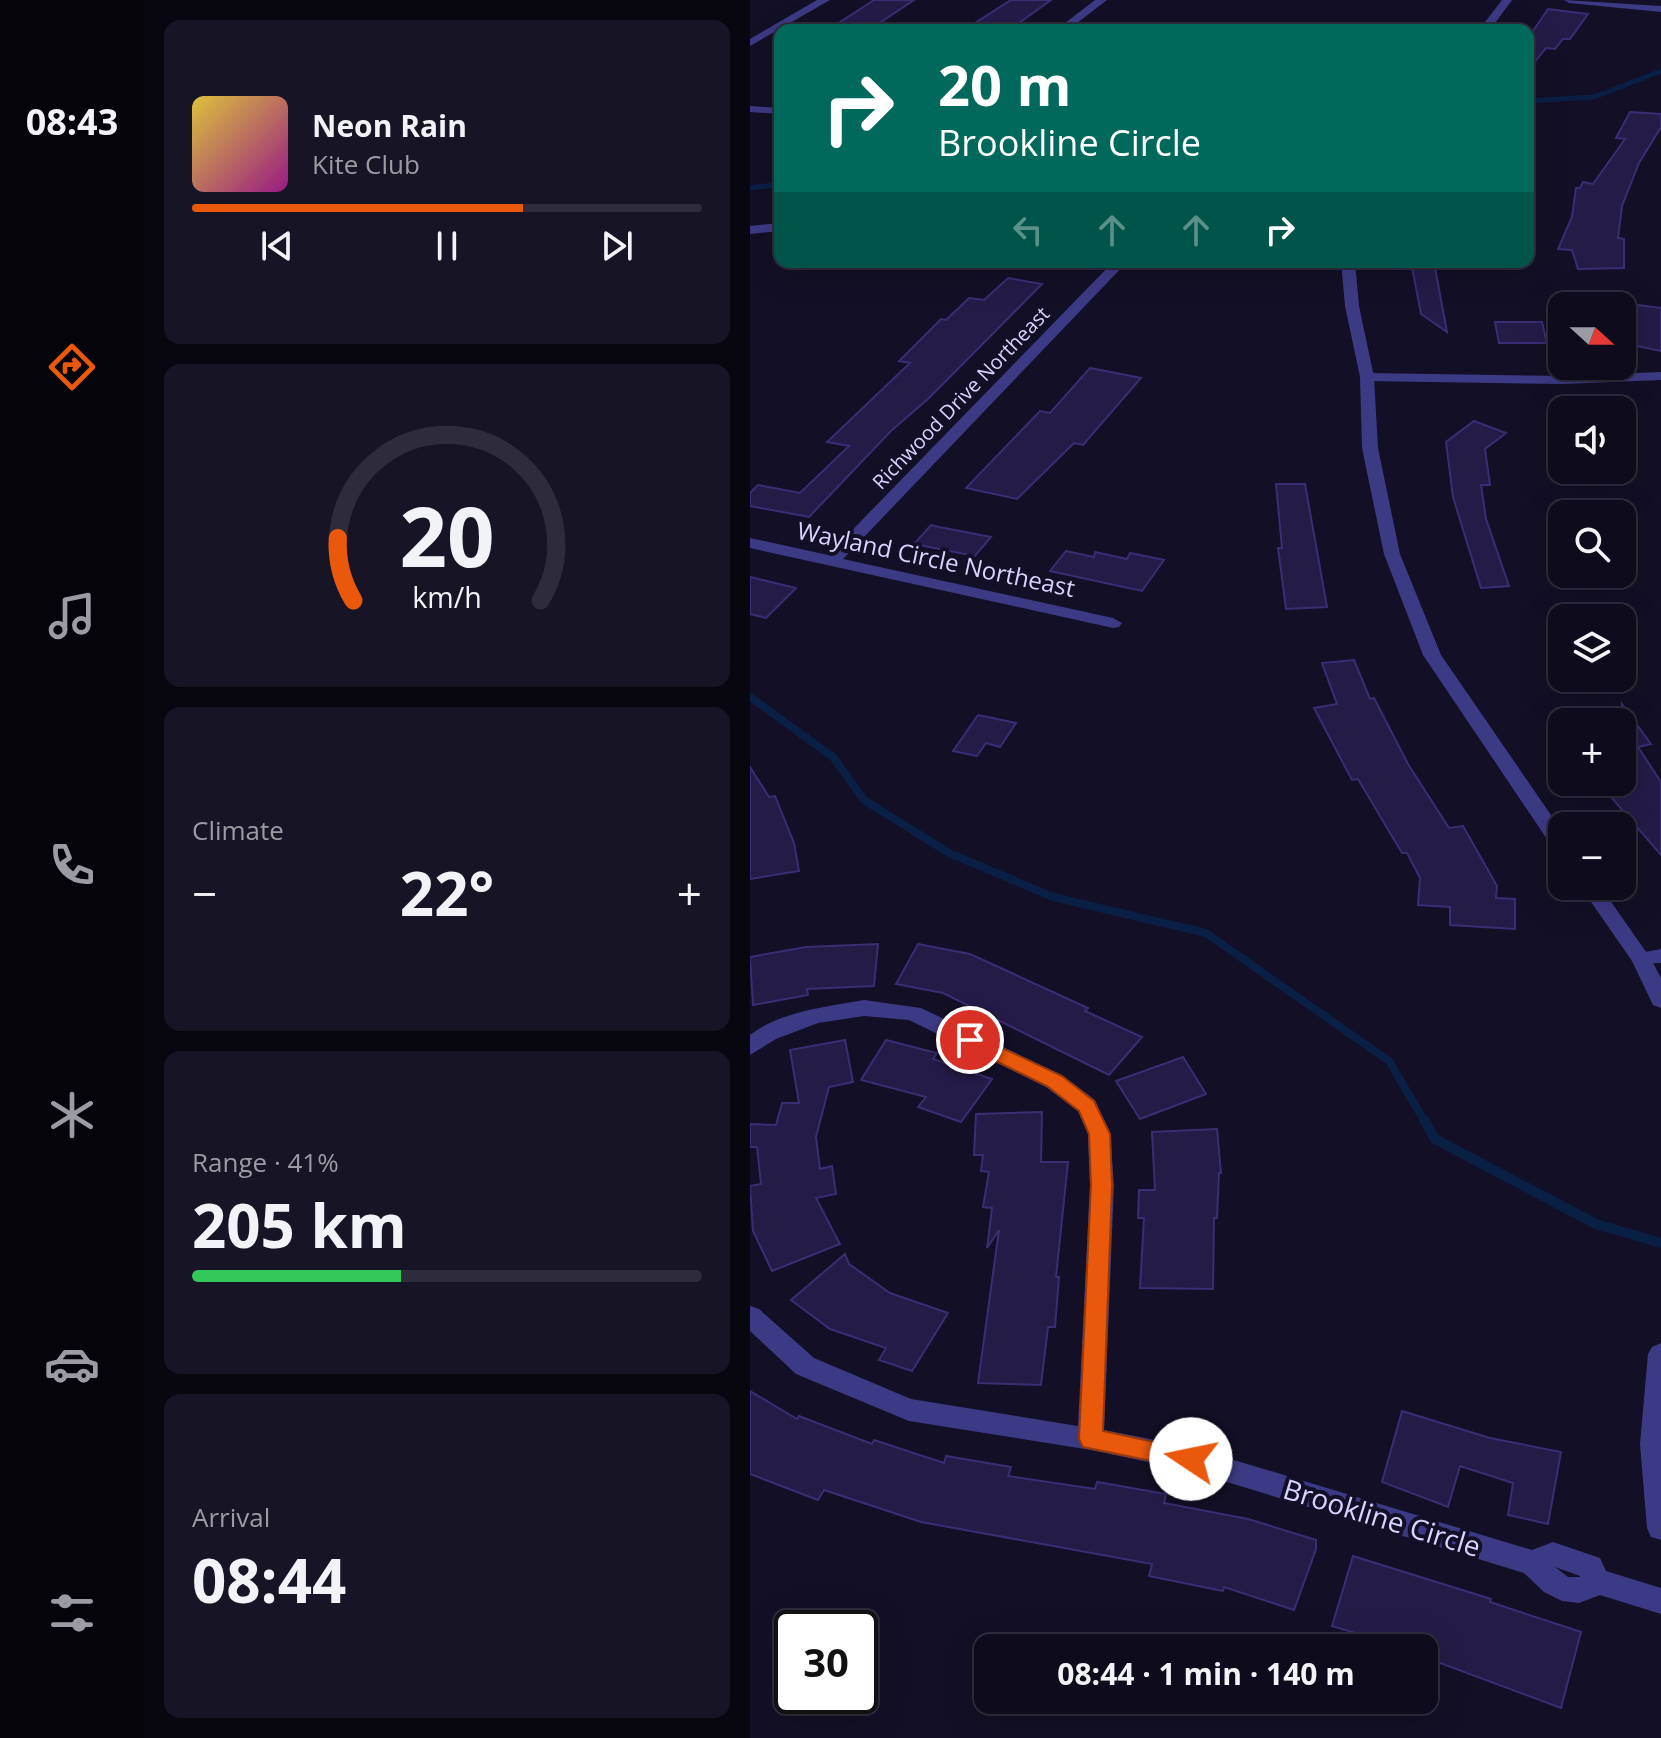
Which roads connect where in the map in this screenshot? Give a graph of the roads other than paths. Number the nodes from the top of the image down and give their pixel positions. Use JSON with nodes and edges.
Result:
{"nodes":[{"id":1,"x":825,"y":0,"type":"edge"},
{"id":2,"x":1102,"y":0,"type":"edge"},
{"id":3,"x":1507,"y":0,"type":"edge"},
{"id":4,"x":1569,"y":0,"type":"edge"},
{"id":5,"x":1661,"y":9,"type":"edge"},
{"id":6,"x":783,"y":24,"type":"edge"},
{"id":7,"x":1069,"y":24,"type":"edge"},
{"id":8,"x":1489,"y":24,"type":"edge"},
{"id":9,"x":774,"y":29,"type":"edge"},
{"id":10,"x":750,"y":43,"type":"edge"},
{"id":11,"x":750,"y":109,"type":"edge"},
{"id":12,"x":774,"y":111,"type":"edge"},
{"id":13,"x":774,"y":228,"type":"edge"},
{"id":14,"x":750,"y":230,"type":"edge"},
{"id":15,"x":1114,"y":268,"type":"edge"},
{"id":16,"x":1349,"y":268,"type":"edge"},
{"id":17,"x":1661,"y":376,"type":"edge"},
{"id":18,"x":1367,"y":377,"type":"junction"},
{"id":19,"x":750,"y":543,"type":"edge"},
{"id":20,"x":831,"y":562,"type":"junction"},
{"id":21,"x":1113,"y":623,"type":"dead end"},
{"id":22,"x":1548,"y":825,"type":"edge"},
{"id":23,"x":1602,"y":900,"type":"edge"},
{"id":24,"x":1651,"y":958,"type":"edge"},
{"id":25,"x":1661,"y":1000,"type":"edge"},
{"id":26,"x":750,"y":1047,"type":"edge"},
{"id":27,"x":750,"y":1316,"type":"edge"},
{"id":28,"x":1661,"y":1354,"type":"edge"},
{"id":29,"x":1091,"y":1439,"type":"junction"},
{"id":30,"x":1661,"y":1528,"type":"edge"},
{"id":31,"x":1661,"y":1601,"type":"edge"}],
"edges":[{"from":1,"to":6,"type":"street"},
{"from":2,"to":7,"type":"street"},
{"from":3,"to":8,"type":"street"},
{"from":4,"to":5,"type":"street"},
{"from":9,"to":10,"type":"street"},
{"from":11,"to":12,"type":"street"},
{"from":13,"to":14,"type":"street"},
{"from":15,"to":20,"type":"street","name":"Richwood Drive Northeast"},
{"from":16,"to":18,"type":"street"},
{"from":17,"to":18,"type":"street"},
{"from":18,"to":22,"type":"street"},
{"from":19,"to":20,"type":"street","name":"Wayland Circle Northeast"},
{"from":20,"to":21,"type":"street","name":"Wayland Circle Northeast"},
{"from":23,"to":24,"type":"street"},
{"from":24,"to":25,"type":"street"},
{"from":26,"to":29,"type":"street"},
{"from":27,"to":29,"type":"street","name":"Brookline Circle"},
{"from":28,"to":30,"type":"street"},
{"from":29,"to":31,"type":"street","name":"Brookline Circle"}]}
